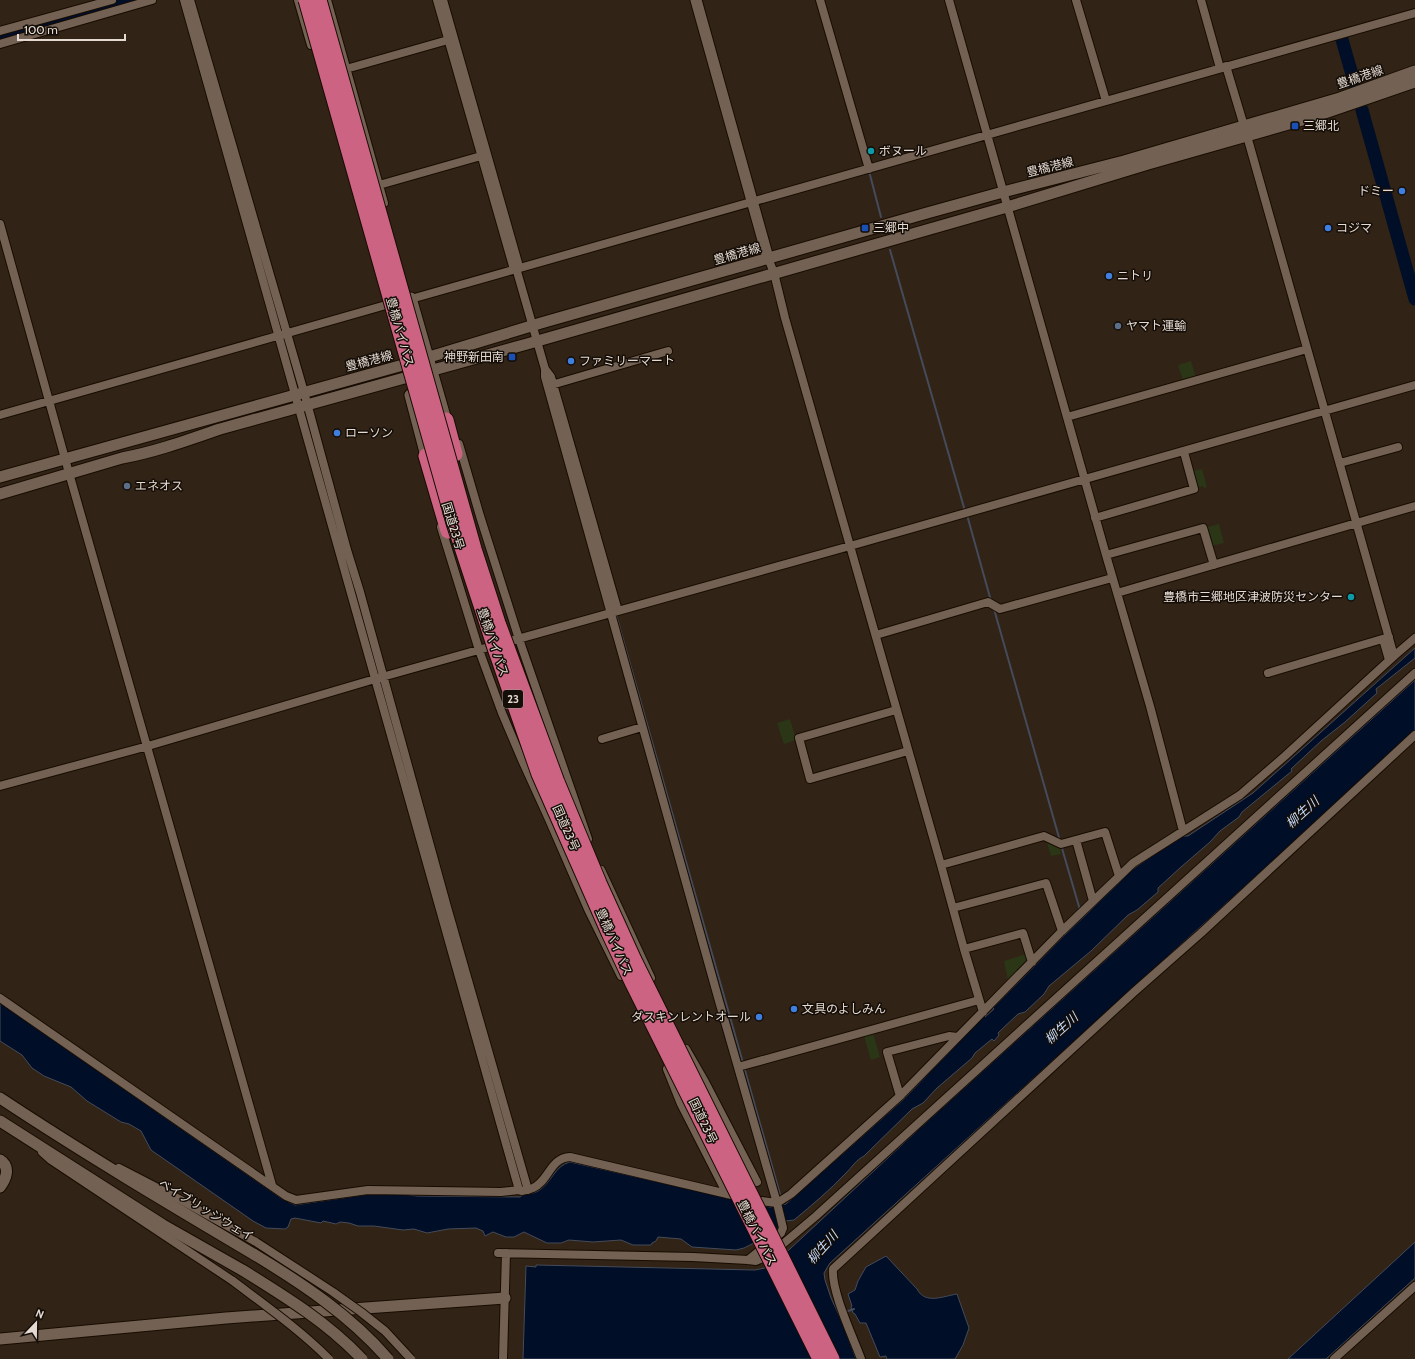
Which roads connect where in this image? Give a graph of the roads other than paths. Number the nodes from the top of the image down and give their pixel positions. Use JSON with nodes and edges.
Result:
{"nodes":[{"id":1,"x":112,"y":0,"type":"edge"},
{"id":2,"x":120,"y":0,"type":"edge"},
{"id":3,"x":152,"y":0,"type":"edge"},
{"id":4,"x":184,"y":0,"type":"edge"},
{"id":5,"x":190,"y":0,"type":"edge"},
{"id":6,"x":298,"y":0,"type":"edge"},
{"id":7,"x":306,"y":0,"type":"edge"},
{"id":8,"x":319,"y":0,"type":"edge"},
{"id":9,"x":327,"y":0,"type":"edge"},
{"id":10,"x":437,"y":0,"type":"edge"},
{"id":11,"x":443,"y":0,"type":"edge"},
{"id":12,"x":696,"y":0,"type":"edge"},
{"id":13,"x":820,"y":0,"type":"edge"},
{"id":14,"x":949,"y":0,"type":"edge"},
{"id":15,"x":1076,"y":0,"type":"edge"},
{"id":16,"x":1201,"y":0,"type":"edge"},
{"id":17,"x":122,"y":9,"type":"junction"},
{"id":18,"x":1415,"y":13,"type":"edge"},
{"id":19,"x":444,"y":15,"type":"junction"},
{"id":20,"x":0,"y":31,"type":"edge"},
{"id":21,"x":450,"y":38,"type":"junction"},
{"id":22,"x":0,"y":44,"type":"edge"},
{"id":23,"x":205,"y":62,"type":"junction"},
{"id":24,"x":1223,"y":67,"type":"junction"},
{"id":25,"x":346,"y":69,"type":"junction"},
{"id":26,"x":1415,"y":71,"type":"edge"},
{"id":27,"x":1415,"y":82,"type":"edge"},
{"id":28,"x":1106,"y":101,"type":"junction"},
{"id":29,"x":1246,"y":131,"type":"junction"},
{"id":30,"x":987,"y":135,"type":"junction"},
{"id":31,"x":483,"y":153,"type":"junction"},
{"id":32,"x":869,"y":168,"type":"junction"},
{"id":33,"x":379,"y":185,"type":"junction"},
{"id":34,"x":1003,"y":192,"type":"junction"},
{"id":35,"x":753,"y":201,"type":"junction"},
{"id":36,"x":1007,"y":207,"type":"junction"},
{"id":37,"x":0,"y":224,"type":"edge"},
{"id":38,"x":394,"y":242,"type":"junction"},
{"id":39,"x":370,"y":248,"type":"junction"},
{"id":40,"x":768,"y":258,"type":"junction"},
{"id":41,"x":516,"y":268,"type":"junction"},
{"id":42,"x":774,"y":273,"type":"junction"},
{"id":43,"x":411,"y":299,"type":"junction"},
{"id":44,"x":386,"y":305,"type":"junction"},
{"id":45,"x":532,"y":326,"type":"junction"},
{"id":46,"x":282,"y":335,"type":"junction"},
{"id":47,"x":536,"y":341,"type":"junction"},
{"id":48,"x":1307,"y":349,"type":"junction"},
{"id":49,"x":668,"y":351,"type":"dead end"},
{"id":50,"x":429,"y":358,"type":"junction"},
{"id":51,"x":403,"y":365,"type":"junction"},
{"id":52,"x":432,"y":370,"type":"junction"},
{"id":53,"x":406,"y":378,"type":"junction"},
{"id":54,"x":1415,"y":385,"type":"edge"},
{"id":55,"x":550,"y":386,"type":"junction"},
{"id":56,"x":299,"y":394,"type":"junction"},
{"id":57,"x":49,"y":401,"type":"junction"},
{"id":58,"x":303,"y":407,"type":"junction"},
{"id":59,"x":1325,"y":410,"type":"junction"},
{"id":60,"x":0,"y":415,"type":"edge"},
{"id":61,"x":1067,"y":417,"type":"junction"},
{"id":62,"x":446,"y":420,"type":"junction"},
{"id":63,"x":1398,"y":447,"type":"dead end"},
{"id":64,"x":1184,"y":452,"type":"junction"},
{"id":65,"x":426,"y":456,"type":"junction"},
{"id":66,"x":66,"y":459,"type":"junction"},
{"id":67,"x":1340,"y":463,"type":"junction"},
{"id":68,"x":69,"y":473,"type":"junction"},
{"id":69,"x":0,"y":477,"type":"edge"},
{"id":70,"x":1085,"y":479,"type":"junction"},
{"id":71,"x":0,"y":494,"type":"edge"},
{"id":72,"x":1415,"y":506,"type":"edge"},
{"id":73,"x":1095,"y":518,"type":"junction"},
{"id":74,"x":1357,"y":523,"type":"junction"},
{"id":75,"x":850,"y":546,"type":"junction"},
{"id":76,"x":1106,"y":556,"type":"junction"},
{"id":77,"x":1214,"y":565,"type":"junction"},
{"id":78,"x":1112,"y":578,"type":"junction"},
{"id":79,"x":1117,"y":593,"type":"junction"},
{"id":80,"x":614,"y":612,"type":"junction"},
{"id":81,"x":876,"y":635,"type":"junction"},
{"id":82,"x":1386,"y":638,"type":"junction"},
{"id":83,"x":1415,"y":638,"type":"edge"},
{"id":84,"x":519,"y":639,"type":"junction"},
{"id":85,"x":478,"y":650,"type":"junction"},
{"id":86,"x":1392,"y":658,"type":"junction"},
{"id":87,"x":1268,"y":673,"type":"dead end"},
{"id":88,"x":1415,"y":673,"type":"edge"},
{"id":89,"x":379,"y":678,"type":"junction"},
{"id":90,"x":896,"y":710,"type":"junction"},
{"id":91,"x":642,"y":727,"type":"junction"},
{"id":92,"x":1415,"y":736,"type":"edge"},
{"id":93,"x":602,"y":739,"type":"dead end"},
{"id":94,"x":544,"y":744,"type":"junction"},
{"id":95,"x":148,"y":746,"type":"junction"},
{"id":96,"x":908,"y":751,"type":"junction"},
{"id":97,"x":539,"y":774,"type":"junction"},
{"id":98,"x":0,"y":786,"type":"edge"},
{"id":99,"x":585,"y":830,"type":"junction"},
{"id":100,"x":1183,"y":831,"type":"junction"},
{"id":101,"x":1076,"y":840,"type":"junction"},
{"id":102,"x":559,"y":842,"type":"junction"},
{"id":103,"x":941,"y":865,"type":"junction"},
{"id":104,"x":1119,"y":876,"type":"junction"},
{"id":105,"x":1093,"y":901,"type":"junction"},
{"id":106,"x":953,"y":908,"type":"junction"},
{"id":107,"x":1062,"y":931,"type":"junction"},
{"id":108,"x":964,"y":949,"type":"junction"},
{"id":109,"x":1032,"y":962,"type":"junction"},
{"id":110,"x":0,"y":998,"type":"edge"},
{"id":111,"x":978,"y":1000,"type":"junction"},
{"id":112,"x":667,"y":1010,"type":"junction"},
{"id":113,"x":983,"y":1012,"type":"junction"},
{"id":114,"x":644,"y":1022,"type":"junction"},
{"id":115,"x":957,"y":1037,"type":"junction"},
{"id":116,"x":739,"y":1067,"type":"junction"},
{"id":117,"x":900,"y":1096,"type":"junction"},
{"id":118,"x":0,"y":1098,"type":"edge"},
{"id":119,"x":0,"y":1121,"type":"edge"},
{"id":120,"x":20,"y":1134,"type":"junction"},
{"id":121,"x":77,"y":1147,"type":"junction"},
{"id":122,"x":0,"y":1160,"type":"edge"},
{"id":123,"x":769,"y":1178,"type":"junction"},
{"id":124,"x":757,"y":1182,"type":"junction"},
{"id":125,"x":272,"y":1185,"type":"junction"},
{"id":126,"x":0,"y":1187,"type":"edge"},
{"id":127,"x":524,"y":1190,"type":"junction"},
{"id":128,"x":727,"y":1194,"type":"junction"},
{"id":129,"x":780,"y":1201,"type":"junction"},
{"id":130,"x":748,"y":1260,"type":"junction"},
{"id":131,"x":1415,"y":1286,"type":"edge"},
{"id":132,"x":505,"y":1298,"type":"junction"},
{"id":133,"x":0,"y":1339,"type":"edge"},
{"id":134,"x":329,"y":1359,"type":"edge"},
{"id":135,"x":362,"y":1359,"type":"edge"},
{"id":136,"x":388,"y":1359,"type":"edge"},
{"id":137,"x":411,"y":1359,"type":"edge"},
{"id":138,"x":503,"y":1359,"type":"edge"},
{"id":139,"x":820,"y":1359,"type":"edge"},
{"id":140,"x":832,"y":1359,"type":"edge"},
{"id":141,"x":861,"y":1359,"type":"edge"},
{"id":142,"x":1334,"y":1359,"type":"edge"}],
"edges":[{"from":1,"to":20,"type":"street"},
{"from":2,"to":17,"type":"street"},
{"from":3,"to":17,"type":"street"},
{"from":4,"to":23,"type":"street"},
{"from":5,"to":23,"type":"street"},
{"from":6,"to":39,"type":"street"},
{"from":7,"to":97,"type":"highway","name":"豊橋バイパス","number":"23","bridge":true},
{"from":8,"to":94,"type":"highway","name":"豊橋バイパス","number":"23","bridge":true},
{"from":9,"to":25,"type":"street"},
{"from":10,"to":19,"type":"street"},
{"from":11,"to":19,"type":"street"},
{"from":12,"to":35,"type":"main road"},
{"from":13,"to":32,"type":"street"},
{"from":14,"to":30,"type":"street"},
{"from":15,"to":28,"type":"street"},
{"from":16,"to":24,"type":"street"},
{"from":17,"to":22,"type":"street"},
{"from":18,"to":24,"type":"street"},
{"from":19,"to":21,"type":"street"},
{"from":21,"to":25,"type":"street"},
{"from":21,"to":31,"type":"street"},
{"from":23,"to":46,"type":"street"},
{"from":24,"to":28,"type":"street"},
{"from":24,"to":29,"type":"street"},
{"from":25,"to":33,"type":"street"},
{"from":26,"to":29,"type":"main road","name":"豊橋港線"},
{"from":27,"to":29,"type":"main road","name":"豊橋港線"},
{"from":28,"to":30,"type":"street"},
{"from":29,"to":34,"type":"main road","name":"豊橋港線"},
{"from":29,"to":36,"type":"main road","name":"豊橋港線"},
{"from":29,"to":48,"type":"street"},
{"from":30,"to":32,"type":"street"},
{"from":30,"to":34,"type":"street"},
{"from":31,"to":33,"type":"street"},
{"from":31,"to":41,"type":"street"},
{"from":32,"to":35,"type":"street"},
{"from":33,"to":38,"type":"street"},
{"from":34,"to":36,"type":"street"},
{"from":34,"to":40,"type":"main road","name":"豊橋港線"},
{"from":35,"to":40,"type":"main road"},
{"from":35,"to":41,"type":"street"},
{"from":36,"to":42,"type":"main road","name":"豊橋港線"},
{"from":36,"to":61,"type":"street"},
{"from":37,"to":57,"type":"street"},
{"from":38,"to":39,"type":"street"},
{"from":38,"to":43,"type":"main road"},
{"from":39,"to":44,"type":"street"},
{"from":40,"to":42,"type":"street"},
{"from":40,"to":45,"type":"main road","name":"豊橋港線"},
{"from":41,"to":43,"type":"street"},
{"from":41,"to":45,"type":"street"},
{"from":42,"to":47,"type":"main road","name":"豊橋港線"},
{"from":42,"to":75,"type":"street"},
{"from":43,"to":50,"type":"main road"},
{"from":44,"to":46,"type":"street"},
{"from":44,"to":51,"type":"street"},
{"from":45,"to":47,"type":"street"},
{"from":45,"to":50,"type":"main road","name":"豊橋港線"},
{"from":46,"to":56,"type":"street"},
{"from":46,"to":57,"type":"street"},
{"from":47,"to":52,"type":"main road","name":"豊橋港線"},
{"from":47,"to":55,"type":"street"},
{"from":48,"to":59,"type":"street"},
{"from":48,"to":61,"type":"street"},
{"from":49,"to":55,"type":"street"},
{"from":50,"to":51,"type":"main road","name":"豊橋港線"},
{"from":50,"to":52,"type":"main road"},
{"from":51,"to":53,"type":"main road"},
{"from":51,"to":56,"type":"main road","name":"豊橋港線"},
{"from":52,"to":53,"type":"main road","name":"豊橋港線"},
{"from":52,"to":62,"type":"main road"},
{"from":53,"to":58,"type":"main road","name":"豊橋港線"},
{"from":53,"to":65,"type":"main road"},
{"from":54,"to":59,"type":"street"},
{"from":55,"to":80,"type":"street"},
{"from":56,"to":58,"type":"street"},
{"from":56,"to":66,"type":"main road","name":"豊橋港線"},
{"from":57,"to":60,"type":"street"},
{"from":57,"to":66,"type":"street"},
{"from":58,"to":68,"type":"main road","name":"豊橋港線"},
{"from":58,"to":89,"type":"street"},
{"from":59,"to":64,"type":"street"},
{"from":59,"to":67,"type":"street"},
{"from":61,"to":70,"type":"street"},
{"from":62,"to":84,"type":"street"},
{"from":62,"to":94,"type":"highway","number":"23","bridge":true},
{"from":63,"to":67,"type":"street"},
{"from":64,"to":70,"type":"street"},
{"from":64,"to":73,"type":"street"},
{"from":65,"to":85,"type":"street","name":"国道23号","number":"23"},
{"from":65,"to":97,"type":"highway","number":"23","bridge":true},
{"from":66,"to":68,"type":"street"},
{"from":66,"to":69,"type":"main road","name":"豊橋港線"},
{"from":67,"to":74,"type":"street"},
{"from":68,"to":71,"type":"main road","name":"豊橋港線"},
{"from":68,"to":95,"type":"street"},
{"from":70,"to":73,"type":"street"},
{"from":70,"to":75,"type":"street"},
{"from":72,"to":74,"type":"street"},
{"from":73,"to":76,"type":"street"},
{"from":74,"to":77,"type":"street"},
{"from":74,"to":82,"type":"street"},
{"from":75,"to":80,"type":"street"},
{"from":75,"to":81,"type":"street"},
{"from":76,"to":77,"type":"street"},
{"from":76,"to":78,"type":"street"},
{"from":77,"to":79,"type":"street"},
{"from":78,"to":79,"type":"street"},
{"from":78,"to":81,"type":"street"},
{"from":79,"to":100,"type":"street"},
{"from":80,"to":84,"type":"street"},
{"from":80,"to":91,"type":"street"},
{"from":81,"to":90,"type":"street"},
{"from":82,"to":86,"type":"street"},
{"from":82,"to":87,"type":"street"},
{"from":83,"to":86,"type":"street"},
{"from":84,"to":85,"type":"street"},
{"from":84,"to":99,"type":"street"},
{"from":85,"to":89,"type":"street"},
{"from":85,"to":102,"type":"street","name":"国道23号","number":"23"},
{"from":86,"to":100,"type":"street"},
{"from":88,"to":130,"type":"street"},
{"from":89,"to":95,"type":"street"},
{"from":89,"to":127,"type":"street"},
{"from":90,"to":96,"type":"street"},
{"from":90,"to":96,"type":"street"},
{"from":91,"to":93,"type":"street"},
{"from":91,"to":116,"type":"street"},
{"from":92,"to":141,"type":"street"},
{"from":94,"to":140,"type":"highway","name":"豊橋バイパス","number":"23","bridge":true},
{"from":95,"to":98,"type":"street"},
{"from":95,"to":125,"type":"street"},
{"from":96,"to":103,"type":"street"},
{"from":97,"to":139,"type":"highway","name":"豊橋バイパス","number":"23","bridge":true},
{"from":99,"to":102,"type":"street"},
{"from":99,"to":112,"type":"street"},
{"from":100,"to":104,"type":"street"},
{"from":101,"to":103,"type":"street"},
{"from":101,"to":104,"type":"street"},
{"from":101,"to":105,"type":"street"},
{"from":102,"to":114,"type":"street","name":"国道23号","number":"23"},
{"from":103,"to":106,"type":"street"},
{"from":104,"to":105,"type":"street"},
{"from":105,"to":107,"type":"street"},
{"from":106,"to":107,"type":"street"},
{"from":106,"to":108,"type":"street"},
{"from":107,"to":109,"type":"street"},
{"from":108,"to":109,"type":"street"},
{"from":108,"to":111,"type":"street"},
{"from":109,"to":113,"type":"street"},
{"from":110,"to":125,"type":"street"},
{"from":111,"to":113,"type":"street"},
{"from":111,"to":116,"type":"street"},
{"from":112,"to":114,"type":"street"},
{"from":112,"to":124,"type":"street"},
{"from":113,"to":115,"type":"street"},
{"from":114,"to":128,"type":"street","name":"国道23号","number":"23"},
{"from":115,"to":117,"type":"street"},
{"from":115,"to":117,"type":"street"},
{"from":116,"to":123,"type":"street"},
{"from":117,"to":129,"type":"street"},
{"from":118,"to":121,"type":"main road","name":"ベイブリッジウェイ"},
{"from":119,"to":120,"type":"main road"},
{"from":120,"to":134,"type":"street","bridge":true},
{"from":120,"to":135,"type":"main road","bridge":true},
{"from":121,"to":136,"type":"main road","name":"ベイブリッジウェイ","bridge":true},
{"from":121,"to":137,"type":"street","bridge":true},
{"from":122,"to":126,"type":"main road"},
{"from":123,"to":124,"type":"street"},
{"from":123,"to":129,"type":"street"},
{"from":124,"to":128,"type":"street"},
{"from":125,"to":127,"type":"street"},
{"from":127,"to":128,"type":"street"},
{"from":128,"to":129,"type":"street"},
{"from":129,"to":130,"type":"street"},
{"from":130,"to":132,"type":"street"},
{"from":131,"to":142,"type":"street"},
{"from":132,"to":133,"type":"main road"},
{"from":132,"to":138,"type":"street"}]}
